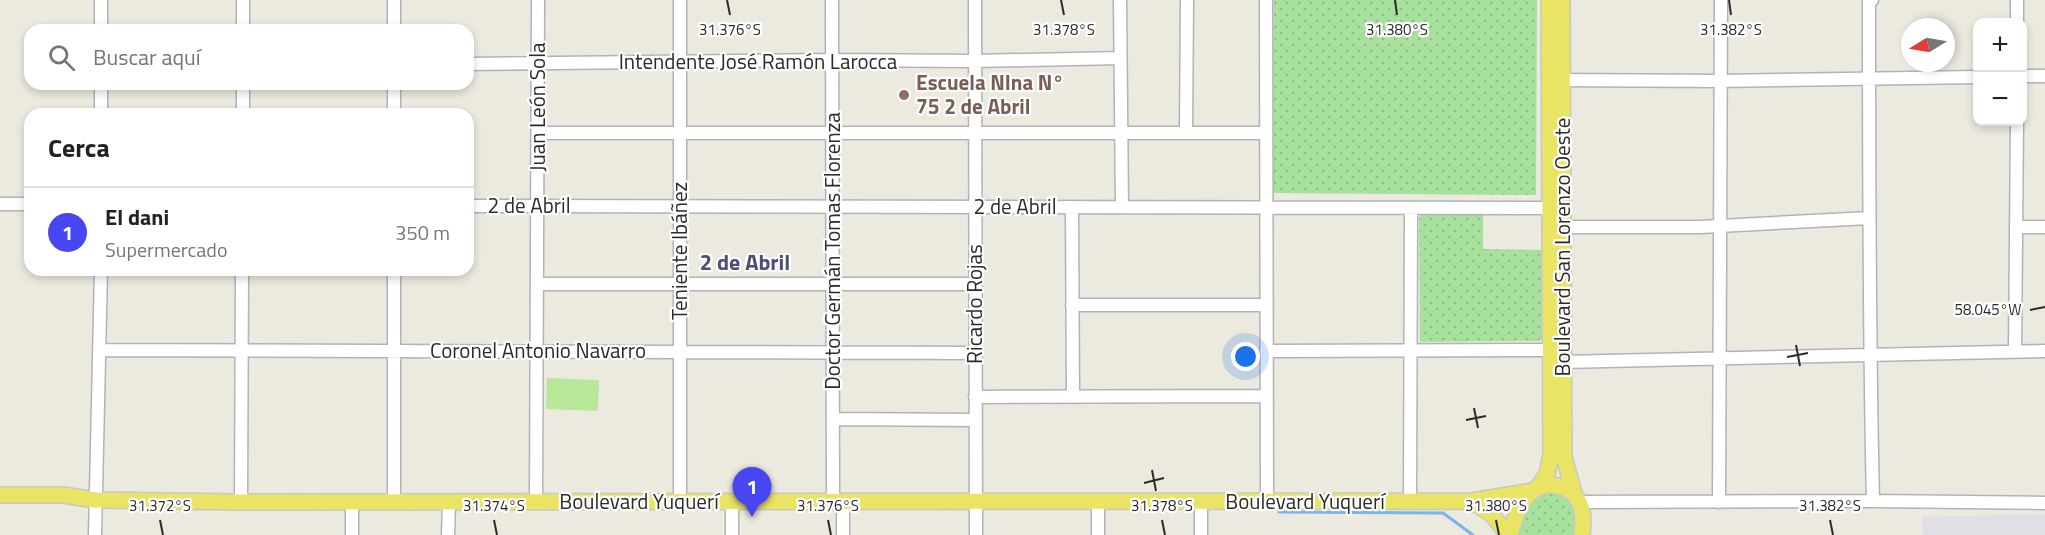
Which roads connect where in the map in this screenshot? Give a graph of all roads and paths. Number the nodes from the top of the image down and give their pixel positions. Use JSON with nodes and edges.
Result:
{"nodes":[{"id":1,"x":101,"y":0,"type":"edge"},
{"id":2,"x":243,"y":0,"type":"edge"},
{"id":3,"x":394,"y":0,"type":"edge"},
{"id":4,"x":538,"y":0,"type":"edge"},
{"id":5,"x":680,"y":0,"type":"edge"},
{"id":6,"x":832,"y":0,"type":"edge"},
{"id":7,"x":975,"y":0,"type":"edge"},
{"id":8,"x":1120,"y":0,"type":"edge"},
{"id":9,"x":1187,"y":0,"type":"edge"},
{"id":10,"x":1266,"y":0,"type":"edge"},
{"id":11,"x":1549,"y":0,"type":"edge"},
{"id":12,"x":1562,"y":0,"type":"edge"},
{"id":13,"x":1721,"y":0,"type":"edge"},
{"id":14,"x":1870,"y":0,"type":"edge"},
{"id":15,"x":2017,"y":0,"type":"edge"},
{"id":16,"x":2017,"y":18,"type":"edge"},
{"id":17,"x":101,"y":24,"type":"edge"},
{"id":18,"x":243,"y":24,"type":"edge"},
{"id":19,"x":394,"y":24,"type":"edge"},
{"id":20,"x":1120,"y":58,"type":"junction"},
{"id":21,"x":832,"y":60,"type":"junction"},
{"id":22,"x":974,"y":61,"type":"junction"},
{"id":23,"x":680,"y":62,"type":"junction"},
{"id":24,"x":474,"y":64,"type":"edge"},
{"id":25,"x":538,"y":64,"type":"junction"},
{"id":26,"x":1973,"y":76,"type":"edge"},
{"id":27,"x":2027,"y":76,"type":"edge"},
{"id":28,"x":2045,"y":76,"type":"edge"},
{"id":29,"x":1869,"y":78,"type":"junction"},
{"id":30,"x":1556,"y":80,"type":"junction"},
{"id":31,"x":1721,"y":81,"type":"junction"},
{"id":32,"x":101,"y":90,"type":"edge"},
{"id":33,"x":243,"y":90,"type":"edge"},
{"id":34,"x":394,"y":90,"type":"edge"},
{"id":35,"x":101,"y":108,"type":"edge"},
{"id":36,"x":243,"y":108,"type":"edge"},
{"id":37,"x":394,"y":108,"type":"edge"},
{"id":38,"x":2017,"y":126,"type":"edge"},
{"id":39,"x":538,"y":133,"type":"junction"},
{"id":40,"x":680,"y":133,"type":"junction"},
{"id":41,"x":833,"y":133,"type":"junction"},
{"id":42,"x":975,"y":133,"type":"junction"},
{"id":43,"x":1121,"y":133,"type":"junction"},
{"id":44,"x":1186,"y":133,"type":"junction"},
{"id":45,"x":1266,"y":133,"type":"junction"},
{"id":46,"x":0,"y":204,"type":"edge"},
{"id":47,"x":24,"y":204,"type":"edge"},
{"id":48,"x":474,"y":206,"type":"edge"},
{"id":49,"x":538,"y":206,"type":"junction"},
{"id":50,"x":680,"y":206,"type":"junction"},
{"id":51,"x":833,"y":206,"type":"junction"},
{"id":52,"x":975,"y":207,"type":"junction"},
{"id":53,"x":1072,"y":207,"type":"junction"},
{"id":54,"x":1122,"y":207,"type":"junction"},
{"id":55,"x":1266,"y":207,"type":"junction"},
{"id":56,"x":1411,"y":208,"type":"junction"},
{"id":57,"x":1556,"y":208,"type":"junction"},
{"id":58,"x":1869,"y":218,"type":"junction"},
{"id":59,"x":1720,"y":225,"type":"junction"},
{"id":60,"x":1557,"y":227,"type":"junction"},
{"id":61,"x":2016,"y":227,"type":"junction"},
{"id":62,"x":2045,"y":227,"type":"edge"},
{"id":63,"x":101,"y":276,"type":"edge"},
{"id":64,"x":242,"y":276,"type":"edge"},
{"id":65,"x":394,"y":276,"type":"edge"},
{"id":66,"x":538,"y":284,"type":"junction"},
{"id":67,"x":680,"y":284,"type":"junction"},
{"id":68,"x":975,"y":284,"type":"junction"},
{"id":69,"x":832,"y":285,"type":"junction"},
{"id":70,"x":1072,"y":305,"type":"junction"},
{"id":71,"x":1266,"y":305,"type":"junction"},
{"id":72,"x":100,"y":350,"type":"junction"},
{"id":73,"x":241,"y":350,"type":"junction"},
{"id":74,"x":1411,"y":350,"type":"junction"},
{"id":75,"x":1551,"y":350,"type":"junction"},
{"id":76,"x":394,"y":351,"type":"junction"},
{"id":77,"x":537,"y":351,"type":"junction"},
{"id":78,"x":1266,"y":351,"type":"junction"},
{"id":79,"x":2045,"y":351,"type":"edge"},
{"id":80,"x":680,"y":352,"type":"junction"},
{"id":81,"x":2015,"y":352,"type":"junction"},
{"id":82,"x":832,"y":353,"type":"junction"},
{"id":83,"x":975,"y":353,"type":"junction"},
{"id":84,"x":1869,"y":356,"type":"junction"},
{"id":85,"x":1719,"y":358,"type":"junction"},
{"id":86,"x":1563,"y":362,"type":"junction"},
{"id":87,"x":1266,"y":396,"type":"junction"},
{"id":88,"x":1073,"y":397,"type":"junction"},
{"id":89,"x":975,"y":398,"type":"junction"},
{"id":90,"x":833,"y":419,"type":"junction"},
{"id":91,"x":976,"y":420,"type":"junction"},
{"id":92,"x":1536,"y":489,"type":"junction"},
{"id":93,"x":0,"y":495,"type":"edge"},
{"id":94,"x":1577,"y":498,"type":"junction"},
{"id":95,"x":95,"y":500,"type":"junction"},
{"id":96,"x":1267,"y":501,"type":"junction"},
{"id":97,"x":1410,"y":501,"type":"junction"},
{"id":98,"x":1471,"y":501,"type":"junction"},
{"id":99,"x":1873,"y":501,"type":"junction"},
{"id":100,"x":240,"y":502,"type":"junction"},
{"id":101,"x":394,"y":502,"type":"junction"},
{"id":102,"x":536,"y":502,"type":"junction"},
{"id":103,"x":680,"y":502,"type":"junction"},
{"id":104,"x":732,"y":502,"type":"junction"},
{"id":105,"x":838,"y":502,"type":"junction"},
{"id":106,"x":976,"y":502,"type":"junction"},
{"id":107,"x":1098,"y":502,"type":"junction"},
{"id":108,"x":1201,"y":502,"type":"junction"},
{"id":109,"x":1719,"y":502,"type":"junction"},
{"id":110,"x":2045,"y":502,"type":"edge"},
{"id":111,"x":352,"y":503,"type":"junction"},
{"id":112,"x":448,"y":503,"type":"junction"},
{"id":113,"x":0,"y":504,"type":"edge"},
{"id":114,"x":95,"y":535,"type":"edge"},
{"id":115,"x":352,"y":535,"type":"edge"},
{"id":116,"x":448,"y":535,"type":"edge"},
{"id":117,"x":732,"y":535,"type":"edge"},
{"id":118,"x":843,"y":535,"type":"edge"},
{"id":119,"x":976,"y":535,"type":"edge"},
{"id":120,"x":1098,"y":535,"type":"edge"},
{"id":121,"x":1201,"y":535,"type":"edge"},
{"id":122,"x":1510,"y":535,"type":"edge"},
{"id":123,"x":1582,"y":535,"type":"edge"}],
"edges":[{"from":1,"to":17,"type":"street"},
{"from":2,"to":18,"type":"street"},
{"from":3,"to":19,"type":"street"},
{"from":4,"to":25,"type":"street","name":"Juan León Sola"},
{"from":5,"to":23,"type":"street","name":"Teniente Ibáñez"},
{"from":6,"to":21,"type":"street","name":"Doctor Germán Tomas Florenza"},
{"from":7,"to":22,"type":"street","name":"Ricardo Rojas"},
{"from":8,"to":20,"type":"street"},
{"from":9,"to":44,"type":"street"},
{"from":10,"to":45,"type":"street"},
{"from":11,"to":30,"type":"main road","name":"Boulevard San Lorenzo Oeste"},
{"from":12,"to":30,"type":"main road","name":"Boulevard San Lorenzo Oeste"},
{"from":13,"to":31,"type":"street"},
{"from":14,"to":29,"type":"street"},
{"from":15,"to":16,"type":"street"},
{"from":20,"to":22,"type":"street","name":"Intendente José Ramón Larocca"},
{"from":20,"to":43,"type":"street"},
{"from":21,"to":22,"type":"street","name":"Intendente José Ramón Larocca"},
{"from":21,"to":23,"type":"street","name":"Intendente José Ramón Larocca"},
{"from":21,"to":41,"type":"street","name":"Doctor Germán Tomas Florenza"},
{"from":22,"to":42,"type":"street","name":"Ricardo Rojas"},
{"from":23,"to":25,"type":"street","name":"Intendente José Ramón Larocca"},
{"from":23,"to":40,"type":"street","name":"Teniente Ibáñez"},
{"from":24,"to":25,"type":"street","name":"Intendente José Ramón Larocca"},
{"from":25,"to":39,"type":"street","name":"Juan León Sola"},
{"from":26,"to":29,"type":"street"},
{"from":27,"to":28,"type":"street"},
{"from":29,"to":31,"type":"street"},
{"from":29,"to":58,"type":"street"},
{"from":30,"to":31,"type":"street"},
{"from":30,"to":57,"type":"main road","name":"Boulevard San Lorenzo Oeste"},
{"from":31,"to":59,"type":"street"},
{"from":32,"to":35,"type":"street"},
{"from":33,"to":36,"type":"street"},
{"from":34,"to":37,"type":"street"},
{"from":38,"to":61,"type":"street"},
{"from":39,"to":40,"type":"street"},
{"from":39,"to":49,"type":"street","name":"Juan León Sola"},
{"from":40,"to":41,"type":"street"},
{"from":40,"to":50,"type":"street","name":"Teniente Ibáñez"},
{"from":41,"to":42,"type":"street"},
{"from":41,"to":51,"type":"street","name":"Doctor Germán Tomas Florenza"},
{"from":42,"to":43,"type":"street"},
{"from":42,"to":52,"type":"street","name":"Ricardo Rojas"},
{"from":43,"to":44,"type":"street"},
{"from":43,"to":54,"type":"street"},
{"from":44,"to":45,"type":"street"},
{"from":45,"to":55,"type":"street"},
{"from":46,"to":47,"type":"street"},
{"from":48,"to":49,"type":"street","name":"2 de Abril"},
{"from":49,"to":50,"type":"street","name":"2 de Abril"},
{"from":49,"to":66,"type":"street","name":"Juan León Sola"},
{"from":50,"to":51,"type":"street","name":"2 de Abril"},
{"from":50,"to":67,"type":"street","name":"Teniente Ibáñez"},
{"from":51,"to":52,"type":"street","name":"2 de Abril"},
{"from":51,"to":69,"type":"street","name":"Doctor Germán Tomas Florenza"},
{"from":52,"to":53,"type":"street","name":"2 de Abril"},
{"from":52,"to":68,"type":"street","name":"Ricardo Rojas"},
{"from":53,"to":54,"type":"street","name":"2 de Abril"},
{"from":53,"to":70,"type":"street"},
{"from":54,"to":55,"type":"street","name":"2 de Abril"},
{"from":55,"to":56,"type":"street","name":"2 de Abril"},
{"from":55,"to":71,"type":"street"},
{"from":56,"to":57,"type":"street","name":"2 de Abril"},
{"from":56,"to":74,"type":"street"},
{"from":57,"to":60,"type":"main road","name":"Boulevard San Lorenzo Oeste"},
{"from":58,"to":59,"type":"street"},
{"from":58,"to":84,"type":"street"},
{"from":59,"to":60,"type":"street"},
{"from":59,"to":85,"type":"street"},
{"from":60,"to":75,"type":"main road","name":"Boulevard San Lorenzo Oeste"},
{"from":60,"to":86,"type":"main road","name":"Boulevard San Lorenzo Oeste"},
{"from":61,"to":62,"type":"street"},
{"from":61,"to":81,"type":"street"},
{"from":63,"to":72,"type":"street"},
{"from":64,"to":73,"type":"street"},
{"from":65,"to":76,"type":"street"},
{"from":66,"to":67,"type":"street"},
{"from":66,"to":77,"type":"street","name":"Juan León Sola"},
{"from":67,"to":69,"type":"street"},
{"from":67,"to":80,"type":"street","name":"Teniente Ibáñez"},
{"from":68,"to":69,"type":"street"},
{"from":68,"to":83,"type":"street","name":"Ricardo Rojas"},
{"from":69,"to":82,"type":"street","name":"Doctor Germán Tomas Florenza"},
{"from":70,"to":71,"type":"street"},
{"from":70,"to":88,"type":"street"},
{"from":71,"to":78,"type":"street"},
{"from":72,"to":73,"type":"street","name":"Coronel Antonio Navarro"},
{"from":72,"to":95,"type":"street"},
{"from":73,"to":76,"type":"street","name":"Coronel Antonio Navarro"},
{"from":73,"to":100,"type":"street"},
{"from":74,"to":75,"type":"street"},
{"from":74,"to":78,"type":"street"},
{"from":74,"to":97,"type":"street"},
{"from":75,"to":92,"type":"main road","name":"Boulevard San Lorenzo Oeste"},
{"from":76,"to":77,"type":"street","name":"Coronel Antonio Navarro"},
{"from":76,"to":101,"type":"street"},
{"from":77,"to":80,"type":"street","name":"Coronel Antonio Navarro"},
{"from":77,"to":102,"type":"street","name":"Juan León Sola"},
{"from":78,"to":87,"type":"street"},
{"from":79,"to":81,"type":"street"},
{"from":80,"to":82,"type":"street","name":"Coronel Antonio Navarro"},
{"from":80,"to":103,"type":"street","name":"Teniente Ibáñez"},
{"from":81,"to":84,"type":"street"},
{"from":82,"to":83,"type":"street","name":"Coronel Antonio Navarro"},
{"from":82,"to":90,"type":"street","name":"Doctor Germán Tomas Florenza"},
{"from":83,"to":89,"type":"street","name":"Ricardo Rojas"},
{"from":84,"to":85,"type":"street"},
{"from":84,"to":99,"type":"street"},
{"from":85,"to":86,"type":"street"},
{"from":85,"to":109,"type":"street"},
{"from":86,"to":94,"type":"main road","name":"Boulevard San Lorenzo Oeste"},
{"from":87,"to":88,"type":"street"},
{"from":87,"to":96,"type":"street"},
{"from":88,"to":89,"type":"street"},
{"from":89,"to":91,"type":"street","name":"Ricardo Rojas"},
{"from":90,"to":91,"type":"street"},
{"from":90,"to":105,"type":"street","name":"Doctor Germán Tomas Florenza"},
{"from":91,"to":106,"type":"street","name":"Ricardo Rojas"},
{"from":92,"to":94,"type":"main road","name":"Boulevard Yuquerí"},
{"from":92,"to":98,"type":"main road","name":"Boulevard Yuquerí"},
{"from":92,"to":122,"type":"main road","name":"Boulevard San Lorenzo Oeste"},
{"from":93,"to":95,"type":"main road","name":"Boulevard Yuquerí"},
{"from":94,"to":109,"type":"street"},
{"from":94,"to":123,"type":"main road","name":"Boulevard San Lorenzo Oeste"},
{"from":95,"to":100,"type":"main road","name":"Boulevard Yuquerí"},
{"from":95,"to":113,"type":"main road","name":"Boulevard Yuquerí"},
{"from":95,"to":114,"type":"street"},
{"from":96,"to":97,"type":"main road","name":"Boulevard Yuquerí"},
{"from":96,"to":108,"type":"main road","name":"Boulevard Yuquerí"},
{"from":97,"to":98,"type":"main road","name":"Boulevard Yuquerí"},
{"from":98,"to":122,"type":"main road"},
{"from":99,"to":109,"type":"street"},
{"from":99,"to":110,"type":"street"},
{"from":100,"to":111,"type":"main road","name":"Boulevard Yuquerí"},
{"from":101,"to":111,"type":"main road","name":"Boulevard Yuquerí"},
{"from":101,"to":112,"type":"main road","name":"Boulevard Yuquerí"},
{"from":102,"to":103,"type":"main road","name":"Boulevard Yuquerí"},
{"from":102,"to":112,"type":"main road","name":"Boulevard Yuquerí"},
{"from":103,"to":104,"type":"main road","name":"Boulevard Yuquerí"},
{"from":104,"to":105,"type":"main road","name":"Boulevard Yuquerí"},
{"from":104,"to":117,"type":"street"},
{"from":105,"to":106,"type":"main road","name":"Boulevard Yuquerí"},
{"from":105,"to":118,"type":"street","name":"Doctor Germán Tomas Florenza"},
{"from":106,"to":107,"type":"main road","name":"Boulevard Yuquerí"},
{"from":106,"to":119,"type":"street","name":"Ricardo Rojas"},
{"from":107,"to":108,"type":"main road","name":"Boulevard Yuquerí"},
{"from":107,"to":120,"type":"street"},
{"from":108,"to":121,"type":"street"},
{"from":111,"to":115,"type":"street"},
{"from":112,"to":116,"type":"street"}]}
